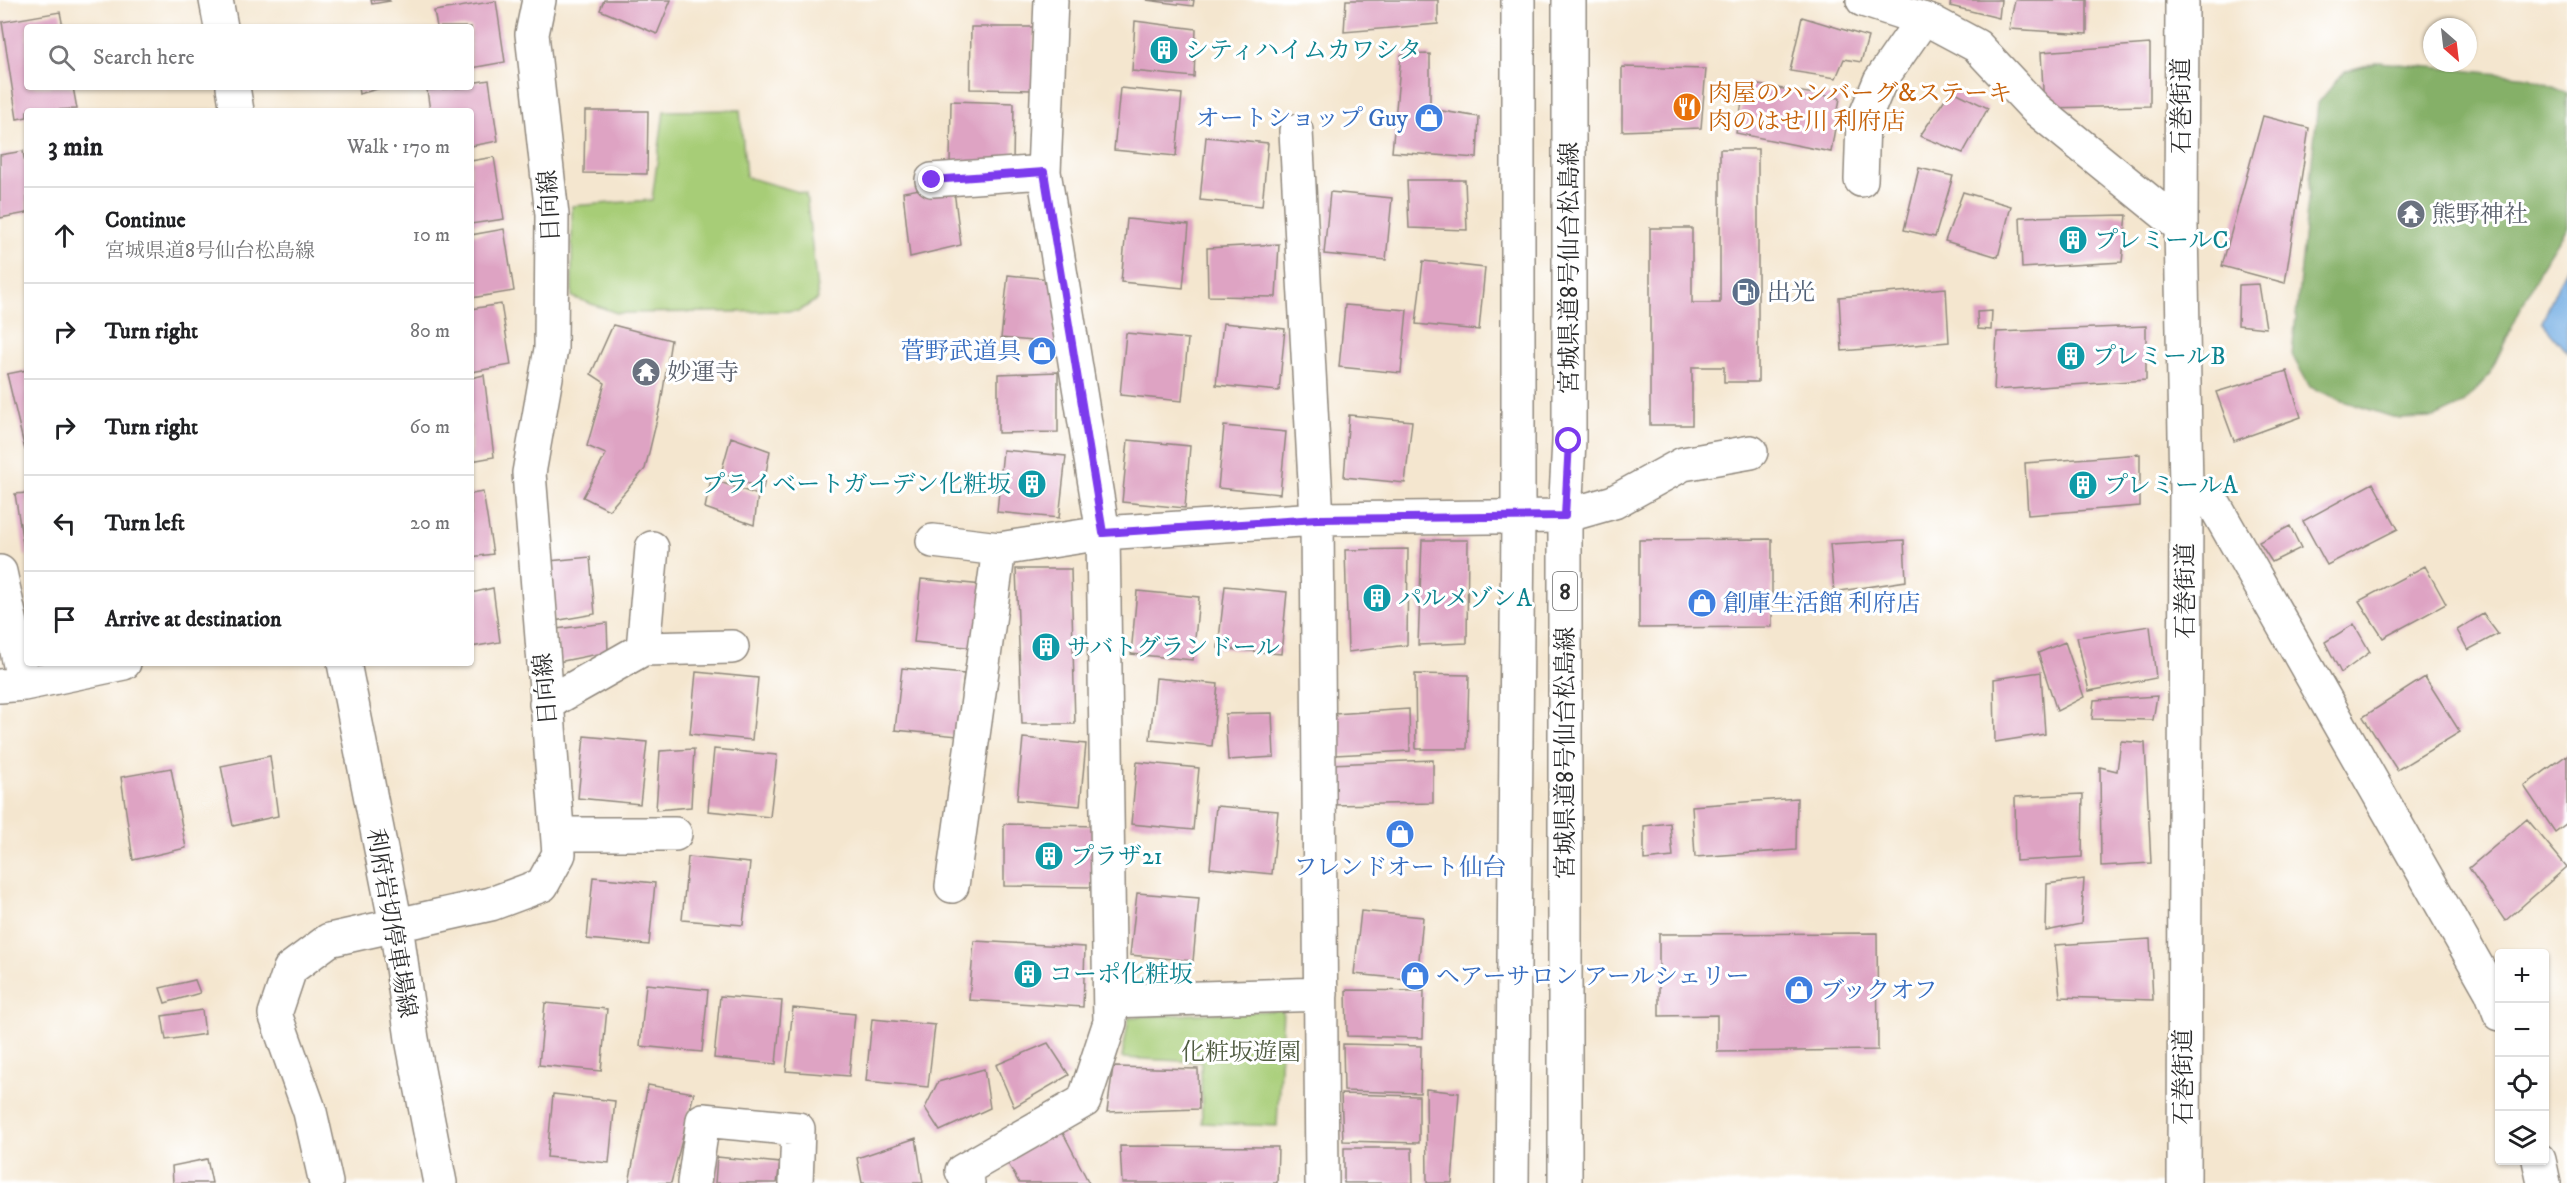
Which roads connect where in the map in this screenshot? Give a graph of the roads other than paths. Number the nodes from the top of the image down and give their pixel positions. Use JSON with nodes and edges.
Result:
{"nodes":[{"id":1,"x":216,"y":0,"type":"edge"},
{"id":2,"x":539,"y":0,"type":"edge"},
{"id":3,"x":1051,"y":0,"type":"edge"},
{"id":4,"x":1518,"y":0,"type":"edge"},
{"id":5,"x":1569,"y":0,"type":"edge"},
{"id":6,"x":1863,"y":0,"type":"edge"},
{"id":7,"x":2182,"y":0,"type":"edge"},
{"id":8,"x":1923,"y":19,"type":"junction"},
{"id":9,"x":221,"y":24,"type":"edge"},
{"id":10,"x":234,"y":90,"type":"edge"},
{"id":11,"x":236,"y":108,"type":"edge"},
{"id":12,"x":1296,"y":131,"type":"dead end"},
{"id":13,"x":1044,"y":172,"type":"junction"},
{"id":14,"x":932,"y":180,"type":"dead end"},
{"id":15,"x":1861,"y":180,"type":"dead end"},
{"id":16,"x":2181,"y":226,"type":"junction"},
{"id":17,"x":1751,"y":452,"type":"dead end"},
{"id":18,"x":2186,"y":487,"type":"junction"},
{"id":19,"x":1565,"y":516,"type":"junction"},
{"id":20,"x":1518,"y":518,"type":"junction"},
{"id":21,"x":1317,"y":519,"type":"junction"},
{"id":22,"x":1103,"y":533,"type":"junction"},
{"id":23,"x":933,"y":541,"type":"dead end"},
{"id":24,"x":652,"y":548,"type":"dead end"},
{"id":25,"x":999,"y":549,"type":"junction"},
{"id":26,"x":0,"y":572,"type":"edge"},
{"id":27,"x":732,"y":647,"type":"dead end"},
{"id":28,"x":643,"y":649,"type":"junction"},
{"id":29,"x":109,"y":666,"type":"edge"},
{"id":30,"x":345,"y":666,"type":"edge"},
{"id":31,"x":12,"y":685,"type":"edge"},
{"id":32,"x":546,"y":704,"type":"junction"},
{"id":33,"x":558,"y":834,"type":"junction"},
{"id":34,"x":675,"y":834,"type":"dead end"},
{"id":35,"x":952,"y":886,"type":"dead end"},
{"id":36,"x":396,"y":925,"type":"junction"},
{"id":37,"x":1321,"y":994,"type":"junction"},
{"id":38,"x":1110,"y":1001,"type":"junction"},
{"id":39,"x":2495,"y":1003,"type":"edge"},
{"id":40,"x":2540,"y":1165,"type":"edge"},
{"id":41,"x":326,"y":1183,"type":"edge"},
{"id":42,"x":440,"y":1183,"type":"edge"},
{"id":43,"x":694,"y":1183,"type":"edge"},
{"id":44,"x":796,"y":1183,"type":"edge"},
{"id":45,"x":968,"y":1183,"type":"edge"},
{"id":46,"x":1322,"y":1183,"type":"edge"},
{"id":47,"x":1512,"y":1183,"type":"edge"},
{"id":48,"x":1565,"y":1183,"type":"edge"},
{"id":49,"x":2184,"y":1183,"type":"edge"},
{"id":50,"x":2544,"y":1183,"type":"edge"}],
"edges":[{"from":1,"to":9,"type":"street"},
{"from":2,"to":32,"type":"street","name":"日向線"},
{"from":3,"to":13,"type":"street"},
{"from":4,"to":20,"type":"street","name":"宮城県道8号仙台松島線","number":"8"},
{"from":5,"to":19,"type":"street","name":"宮城県道8号仙台松島線","number":"8"},
{"from":6,"to":8,"type":"street"},
{"from":7,"to":16,"type":"street","name":"石巻街道"},
{"from":8,"to":15,"type":"street"},
{"from":8,"to":16,"type":"street"},
{"from":10,"to":11,"type":"street"},
{"from":12,"to":21,"type":"street"},
{"from":13,"to":14,"type":"street"},
{"from":13,"to":22,"type":"street"},
{"from":16,"to":18,"type":"street","name":"石巻街道"},
{"from":17,"to":19,"type":"street"},
{"from":18,"to":39,"type":"street"},
{"from":18,"to":49,"type":"street","name":"石巻街道"},
{"from":19,"to":20,"type":"street"},
{"from":19,"to":48,"type":"street","name":"宮城県道8号仙台松島線","number":"8"},
{"from":20,"to":21,"type":"street"},
{"from":20,"to":47,"type":"street","name":"宮城県道8号仙台松島線","number":"8"},
{"from":21,"to":22,"type":"street"},
{"from":21,"to":37,"type":"street"},
{"from":22,"to":25,"type":"street"},
{"from":22,"to":38,"type":"street"},
{"from":23,"to":25,"type":"street"},
{"from":24,"to":28,"type":"street"},
{"from":25,"to":35,"type":"street"},
{"from":26,"to":31,"type":"street"},
{"from":27,"to":28,"type":"street"},
{"from":28,"to":32,"type":"street"},
{"from":29,"to":31,"type":"street"},
{"from":30,"to":36,"type":"street","name":"利府岩切停車場線"},
{"from":32,"to":33,"type":"street","name":"日向線"},
{"from":33,"to":34,"type":"street"},
{"from":33,"to":36,"type":"street","name":"日向線"},
{"from":36,"to":41,"type":"street","name":"日向線"},
{"from":36,"to":42,"type":"street","name":"利府岩切停車場線"},
{"from":37,"to":38,"type":"street"},
{"from":37,"to":46,"type":"street"},
{"from":38,"to":45,"type":"street"},
{"from":40,"to":50,"type":"street"},
{"from":43,"to":44,"type":"street"}]}
